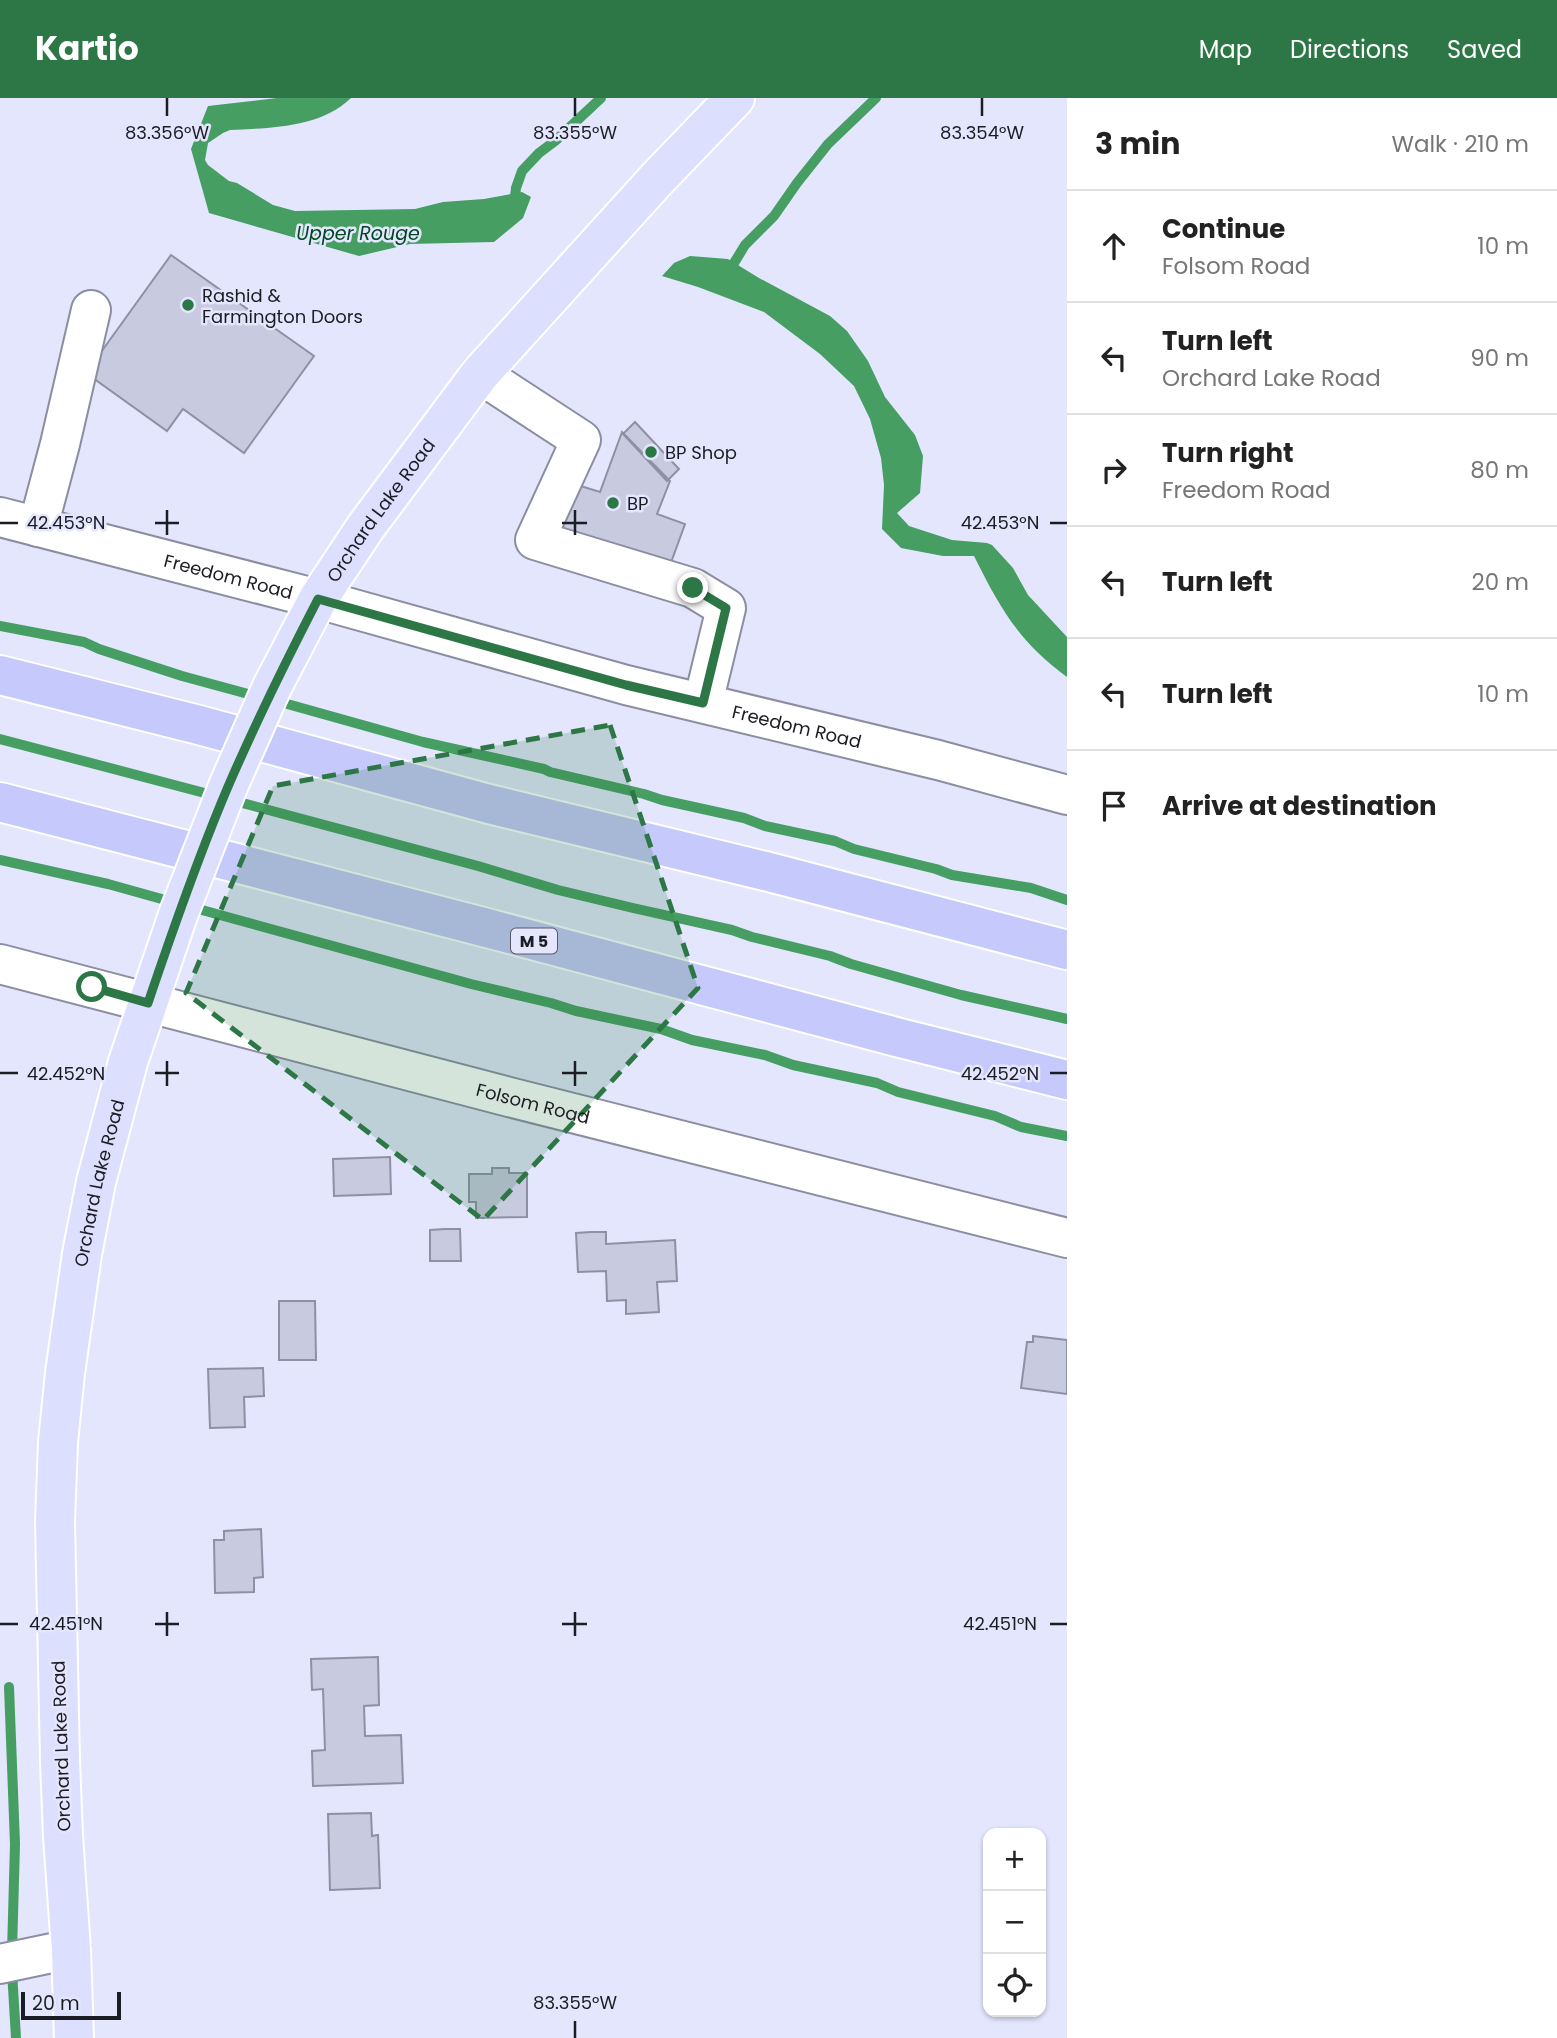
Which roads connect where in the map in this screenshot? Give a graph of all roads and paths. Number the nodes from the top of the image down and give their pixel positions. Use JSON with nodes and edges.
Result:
{"nodes":[{"id":1,"x":735,"y":98,"type":"edge"},
{"id":2,"x":91,"y":310,"type":"dead end"},
{"id":3,"x":480,"y":374,"type":"junction"},
{"id":4,"x":0,"y":517,"type":"edge"},
{"id":5,"x":38,"y":527,"type":"junction"},
{"id":6,"x":318,"y":599,"type":"junction"},
{"id":7,"x":0,"y":676,"type":"edge"},
{"id":8,"x":703,"y":703,"type":"junction"},
{"id":9,"x":1067,"y":795,"type":"edge"},
{"id":10,"x":0,"y":802,"type":"edge"},
{"id":11,"x":1067,"y":950,"type":"edge"},
{"id":12,"x":0,"y":964,"type":"edge"},
{"id":13,"x":148,"y":1003,"type":"junction"},
{"id":14,"x":1067,"y":1080,"type":"edge"},
{"id":15,"x":1067,"y":1238,"type":"edge"},
{"id":16,"x":71,"y":1949,"type":"junction"},
{"id":17,"x":0,"y":1964,"type":"edge"},
{"id":18,"x":74,"y":2038,"type":"edge"}],
"edges":[{"from":1,"to":3,"type":"main road","name":"Orchard Lake Road"},
{"from":2,"to":5,"type":"street"},
{"from":3,"to":6,"type":"main road","name":"Orchard Lake Road"},
{"from":3,"to":8,"type":"street"},
{"from":4,"to":5,"type":"street","name":"Freedom Road"},
{"from":5,"to":6,"type":"street","name":"Freedom Road"},
{"from":6,"to":8,"type":"street","name":"Freedom Road"},
{"from":6,"to":13,"type":"main road","name":"Orchard Lake Road","bridge":true},
{"from":7,"to":11,"type":"highway"},
{"from":8,"to":9,"type":"street","name":"Freedom Road"},
{"from":10,"to":14,"type":"highway","number":"M 5"},
{"from":12,"to":13,"type":"street","name":"Folsom Road"},
{"from":13,"to":15,"type":"street","name":"Folsom Road"},
{"from":13,"to":16,"type":"main road","name":"Orchard Lake Road"},
{"from":16,"to":17,"type":"street"},
{"from":16,"to":18,"type":"main road","name":"Orchard Lake Road"}]}
